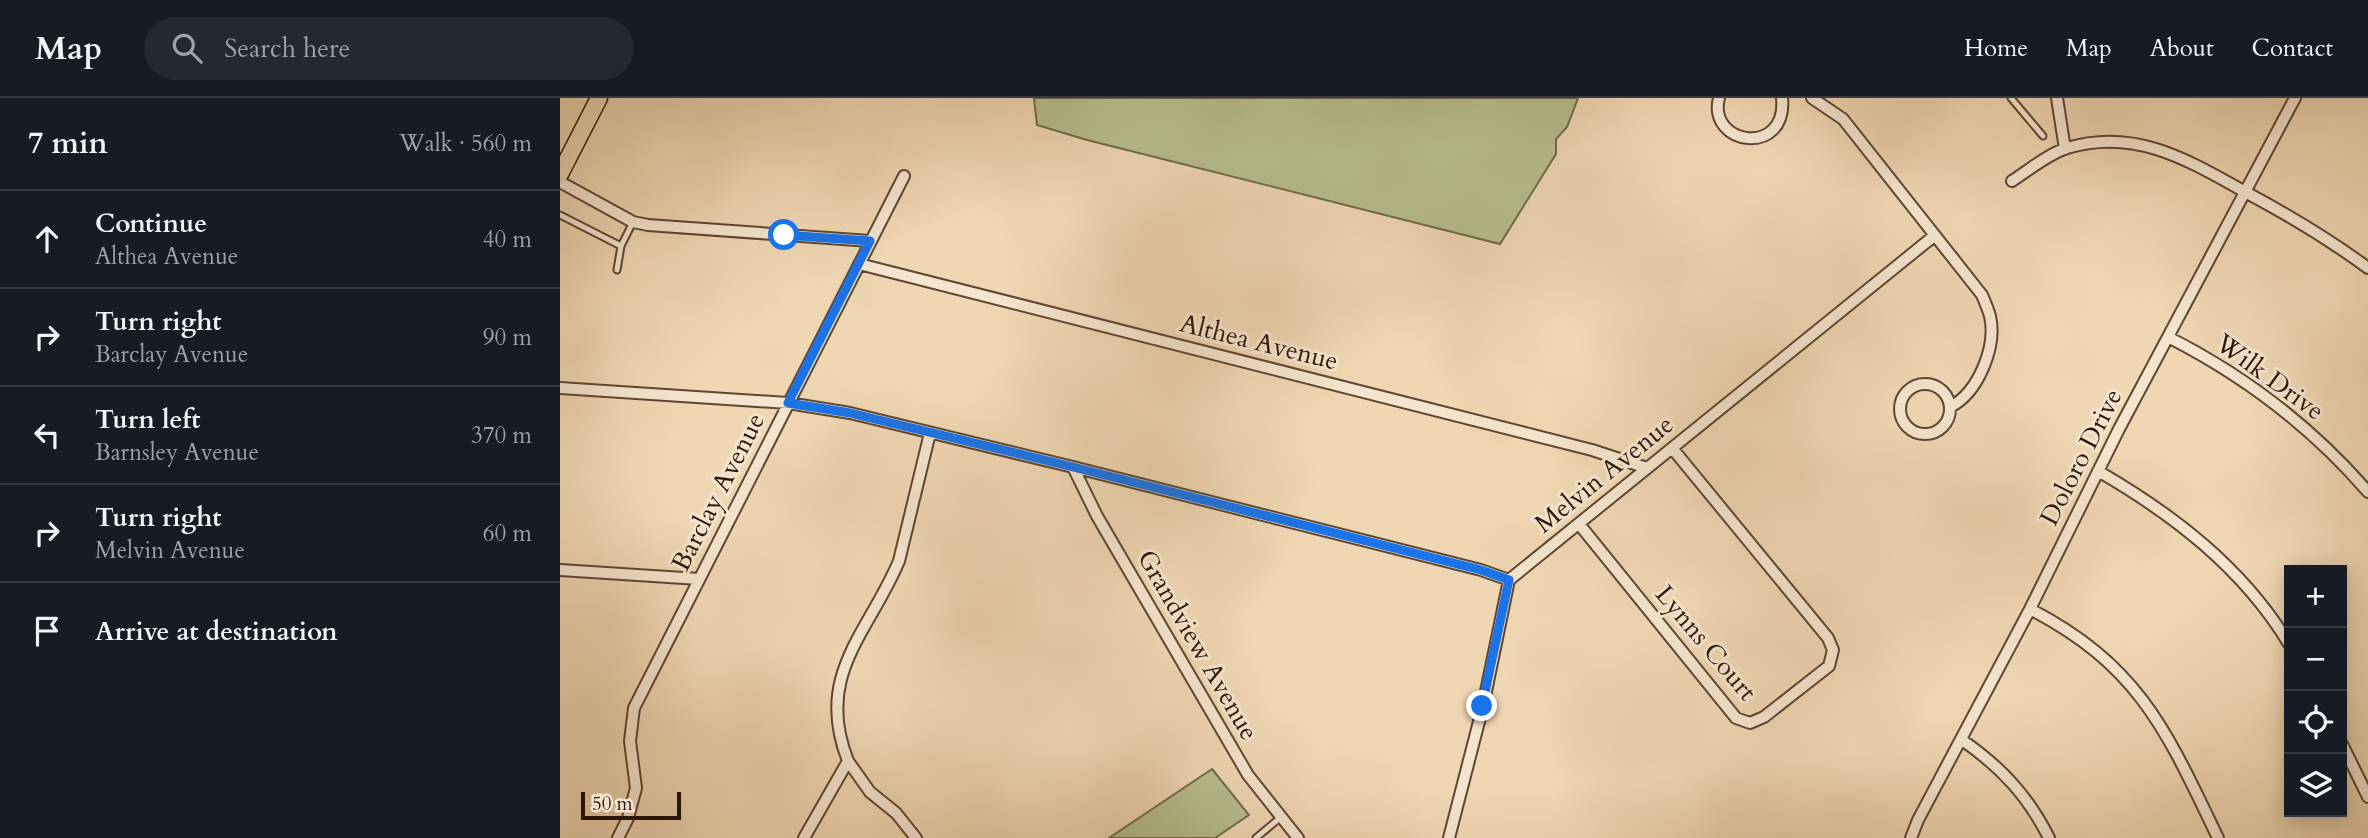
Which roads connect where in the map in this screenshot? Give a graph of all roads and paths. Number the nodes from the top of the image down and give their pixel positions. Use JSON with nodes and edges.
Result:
{"nodes":[{"id":1,"x":599,"y":98,"type":"edge"},
{"id":2,"x":1719,"y":98,"type":"edge"},
{"id":3,"x":1782,"y":98,"type":"edge"},
{"id":4,"x":1812,"y":98,"type":"edge"},
{"id":5,"x":2011,"y":98,"type":"edge"},
{"id":6,"x":2057,"y":98,"type":"edge"},
{"id":7,"x":2295,"y":98,"type":"edge"},
{"id":8,"x":2043,"y":136,"type":"dead end"},
{"id":9,"x":2065,"y":149,"type":"junction"},
{"id":10,"x":560,"y":174,"type":"edge"},
{"id":11,"x":904,"y":176,"type":"dead end"},
{"id":12,"x":2012,"y":181,"type":"dead end"},
{"id":13,"x":560,"y":183,"type":"edge"},
{"id":14,"x":2245,"y":192,"type":"junction"},
{"id":15,"x":560,"y":215,"type":"edge"},
{"id":16,"x":633,"y":222,"type":"junction"},
{"id":17,"x":1934,"y":236,"type":"junction"},
{"id":18,"x":870,"y":241,"type":"junction"},
{"id":19,"x":621,"y":246,"type":"junction"},
{"id":20,"x":859,"y":264,"type":"junction"},
{"id":21,"x":2367,"y":266,"type":"edge"},
{"id":22,"x":617,"y":270,"type":"dead end"},
{"id":23,"x":2168,"y":337,"type":"junction"},
{"id":24,"x":560,"y":388,"type":"edge"},
{"id":25,"x":788,"y":403,"type":"junction"},
{"id":26,"x":1950,"y":407,"type":"junction"},
{"id":27,"x":930,"y":432,"type":"junction"},
{"id":28,"x":1672,"y":448,"type":"junction"},
{"id":29,"x":1073,"y":467,"type":"junction"},
{"id":30,"x":1647,"y":468,"type":"junction"},
{"id":31,"x":2098,"y":471,"type":"junction"},
{"id":32,"x":2368,"y":492,"type":"edge"},
{"id":33,"x":1579,"y":524,"type":"junction"},
{"id":34,"x":560,"y":570,"type":"edge"},
{"id":35,"x":699,"y":579,"type":"junction"},
{"id":36,"x":1509,"y":580,"type":"junction"},
{"id":37,"x":2031,"y":609,"type":"junction"},
{"id":38,"x":2284,"y":636,"type":"edge"},
{"id":39,"x":1962,"y":740,"type":"junction"},
{"id":40,"x":2347,"y":754,"type":"edge"},
{"id":41,"x":848,"y":761,"type":"junction"},
{"id":42,"x":2368,"y":797,"type":"edge"},
{"id":43,"x":1281,"y":817,"type":"junction"},
{"id":44,"x":618,"y":838,"type":"edge"},
{"id":45,"x":804,"y":838,"type":"edge"},
{"id":46,"x":916,"y":838,"type":"edge"},
{"id":47,"x":1256,"y":838,"type":"edge"},
{"id":48,"x":1298,"y":838,"type":"edge"},
{"id":49,"x":1449,"y":838,"type":"edge"},
{"id":50,"x":1911,"y":838,"type":"edge"},
{"id":51,"x":2049,"y":838,"type":"edge"},
{"id":52,"x":2218,"y":838,"type":"edge"}],
"edges":[{"from":1,"to":10,"type":"main road"},
{"from":2,"to":3,"type":"street"},
{"from":4,"to":17,"type":"street"},
{"from":5,"to":8,"type":"lane"},
{"from":6,"to":9,"type":"street"},
{"from":7,"to":14,"type":"street","name":"Doloro Drive"},
{"from":9,"to":12,"type":"street"},
{"from":9,"to":14,"type":"street"},
{"from":11,"to":18,"type":"street","name":"Barclay Avenue"},
{"from":13,"to":16,"type":"street"},
{"from":14,"to":21,"type":"street"},
{"from":14,"to":23,"type":"street","name":"Doloro Drive"},
{"from":15,"to":19,"type":"lane"},
{"from":16,"to":18,"type":"street"},
{"from":16,"to":19,"type":"lane"},
{"from":17,"to":26,"type":"street"},
{"from":17,"to":28,"type":"street","name":"Melvin Avenue"},
{"from":18,"to":20,"type":"street","name":"Barclay Avenue"},
{"from":19,"to":22,"type":"lane"},
{"from":20,"to":25,"type":"street","name":"Barclay Avenue"},
{"from":20,"to":30,"type":"street","name":"Althea Avenue"},
{"from":23,"to":31,"type":"street","name":"Doloro Drive"},
{"from":23,"to":32,"type":"street","name":"Wilk Drive"},
{"from":24,"to":25,"type":"street"},
{"from":25,"to":27,"type":"street"},
{"from":25,"to":35,"type":"street","name":"Barclay Avenue"},
{"from":26,"to":26,"type":"street"},
{"from":27,"to":29,"type":"street"},
{"from":27,"to":41,"type":"street"},
{"from":28,"to":30,"type":"street","name":"Melvin Avenue"},
{"from":28,"to":33,"type":"street","name":"Lynns Court"},
{"from":29,"to":36,"type":"street"},
{"from":29,"to":43,"type":"street","name":"Grandview Avenue"},
{"from":30,"to":33,"type":"street","name":"Melvin Avenue"},
{"from":31,"to":37,"type":"street","name":"Doloro Drive"},
{"from":31,"to":38,"type":"street"},
{"from":33,"to":36,"type":"street","name":"Melvin Avenue"},
{"from":34,"to":35,"type":"street"},
{"from":35,"to":44,"type":"street","name":"Barclay Avenue"},
{"from":36,"to":49,"type":"street"},
{"from":37,"to":39,"type":"street","name":"Doloro Drive"},
{"from":37,"to":52,"type":"street"},
{"from":39,"to":50,"type":"street","name":"Doloro Drive"},
{"from":39,"to":51,"type":"street"},
{"from":40,"to":42,"type":"street"},
{"from":41,"to":45,"type":"street"},
{"from":41,"to":46,"type":"street"},
{"from":43,"to":47,"type":"lane"},
{"from":43,"to":48,"type":"street","name":"Grandview Avenue"}]}
